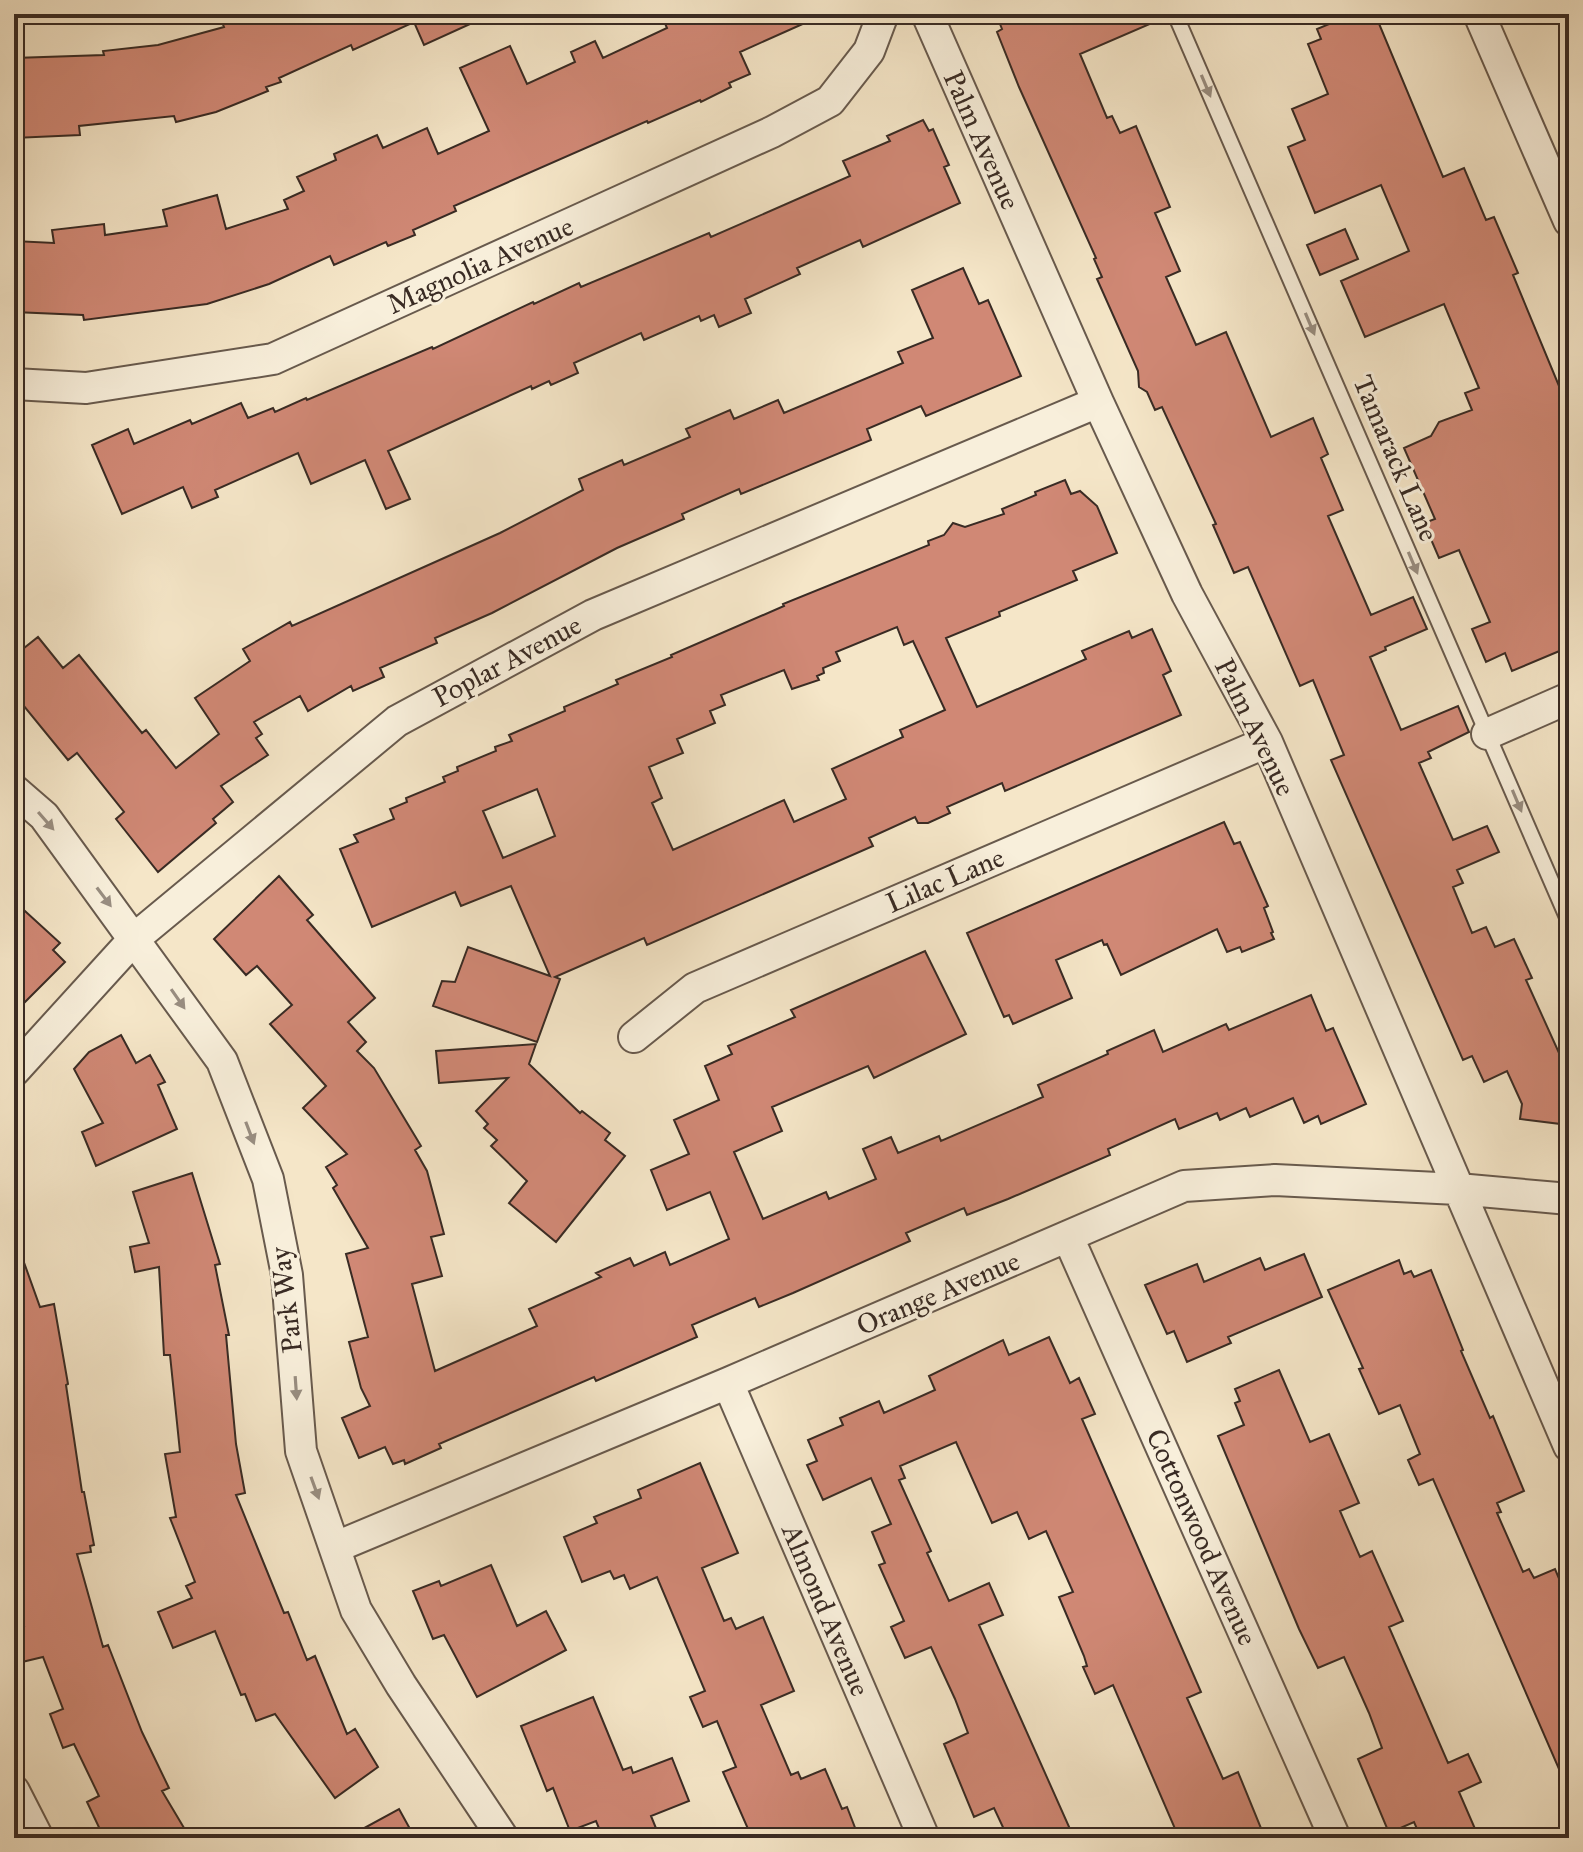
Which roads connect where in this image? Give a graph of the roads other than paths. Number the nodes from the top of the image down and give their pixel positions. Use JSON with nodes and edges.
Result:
{"nodes":[{"id":1,"x":883,"y":14,"type":"edge"},
{"id":2,"x":927,"y":14,"type":"edge"},
{"id":3,"x":1175,"y":14,"type":"edge"},
{"id":4,"x":1479,"y":14,"type":"edge"},
{"id":5,"x":1569,"y":221,"type":"edge"},
{"id":6,"x":14,"y":384,"type":"edge"},
{"id":7,"x":1098,"y":402,"type":"junction"},
{"id":8,"x":1569,"y":698,"type":"edge"},
{"id":9,"x":1487,"y":734,"type":"junction"},
{"id":10,"x":1267,"y":742,"type":"junction"},
{"id":11,"x":14,"y":790,"type":"edge"},
{"id":12,"x":1569,"y":922,"type":"edge"},
{"id":13,"x":135,"y":938,"type":"junction"},
{"id":14,"x":634,"y":1037,"type":"dead end"},
{"id":15,"x":14,"y":1071,"type":"edge"},
{"id":16,"x":1458,"y":1189,"type":"junction"},
{"id":17,"x":1569,"y":1199,"type":"edge"},
{"id":18,"x":1068,"y":1237,"type":"junction"},
{"id":19,"x":728,"y":1383,"type":"junction"},
{"id":20,"x":1569,"y":1446,"type":"edge"},
{"id":21,"x":336,"y":1547,"type":"junction"},
{"id":22,"x":14,"y":1791,"type":"edge"},
{"id":23,"x":38,"y":1838,"type":"edge"},
{"id":24,"x":503,"y":1838,"type":"edge"},
{"id":25,"x":924,"y":1838,"type":"edge"},
{"id":26,"x":1335,"y":1838,"type":"edge"}],
"edges":[{"from":1,"to":6,"type":"street","name":"Magnolia Avenue"},
{"from":2,"to":7,"type":"street","name":"Palm Avenue"},
{"from":3,"to":9,"type":"lane","name":"Tamarack Lane","one_way":true},
{"from":4,"to":5,"type":"street"},
{"from":7,"to":10,"type":"street","name":"Palm Avenue"},
{"from":7,"to":13,"type":"street","name":"Poplar Avenue"},
{"from":8,"to":9,"type":"street"},
{"from":9,"to":12,"type":"lane","name":"Tamarack Lane","one_way":true},
{"from":10,"to":14,"type":"street","name":"Lilac Lane"},
{"from":10,"to":16,"type":"street","name":"Palm Avenue"},
{"from":11,"to":13,"type":"street","name":"Park Way","one_way":true},
{"from":13,"to":15,"type":"street","name":"Poplar Avenue"},
{"from":13,"to":21,"type":"street","name":"Park Way","one_way":true},
{"from":16,"to":17,"type":"street","name":"Orange Avenue"},
{"from":16,"to":18,"type":"street","name":"Orange Avenue"},
{"from":16,"to":20,"type":"street","name":"Palm Avenue"},
{"from":18,"to":19,"type":"street","name":"Orange Avenue"},
{"from":18,"to":26,"type":"street","name":"Cottonwood Avenue"},
{"from":19,"to":21,"type":"street","name":"Orange Avenue"},
{"from":19,"to":25,"type":"street","name":"Almond Avenue"},
{"from":21,"to":24,"type":"street","name":"Park Way"},
{"from":22,"to":23,"type":"street"}]}
